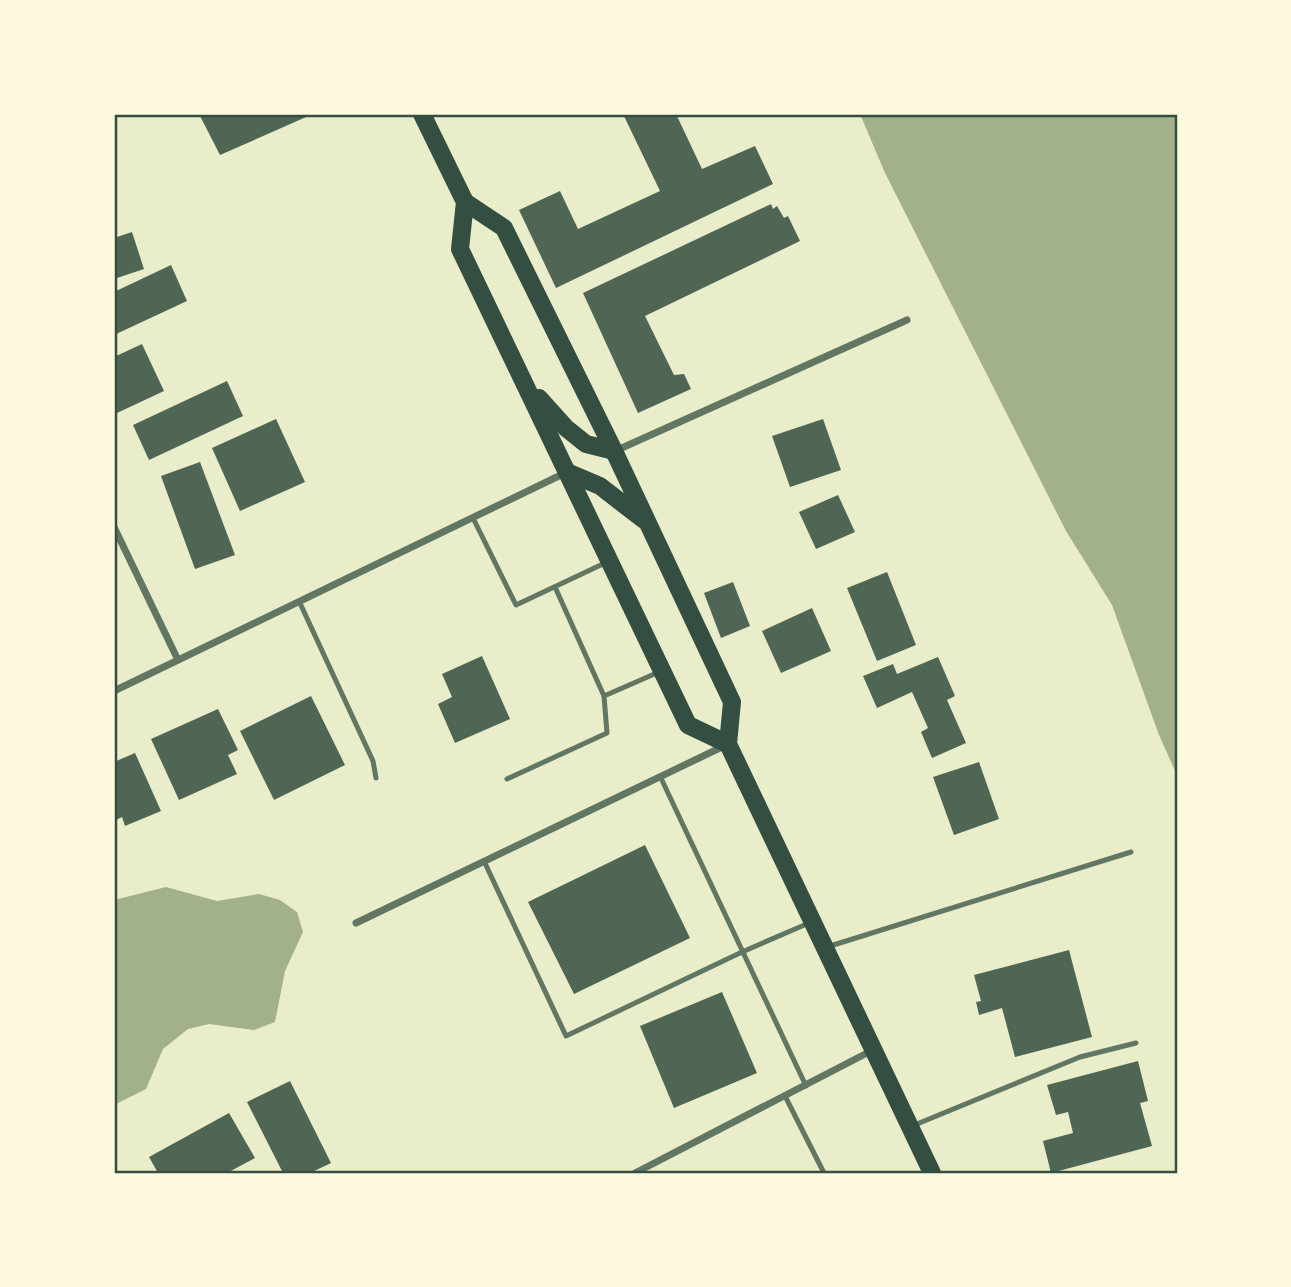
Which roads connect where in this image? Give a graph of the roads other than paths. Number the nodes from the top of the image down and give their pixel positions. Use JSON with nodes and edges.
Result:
{"nodes":[{"id":1,"x":422,"y":114,"type":"edge"},
{"id":2,"x":465,"y":202,"type":"junction"},
{"id":3,"x":907,"y":320,"type":"dead end"},
{"id":4,"x":515,"y":363,"type":"junction"},
{"id":5,"x":614,"y":451,"type":"junction"},
{"id":6,"x":567,"y":472,"type":"junction"},
{"id":7,"x":473,"y":518,"type":"junction"},
{"id":8,"x":648,"y":523,"type":"junction"},
{"id":9,"x":114,"y":527,"type":"edge"},
{"id":10,"x":610,"y":560,"type":"junction"},
{"id":11,"x":555,"y":587,"type":"junction"},
{"id":12,"x":299,"y":601,"type":"junction"},
{"id":13,"x":178,"y":660,"type":"junction"},
{"id":14,"x":662,"y":671,"type":"junction"},
{"id":15,"x":114,"y":691,"type":"edge"},
{"id":16,"x":604,"y":696,"type":"junction"},
{"id":17,"x":728,"y":744,"type":"junction"},
{"id":18,"x":660,"y":776,"type":"junction"},
{"id":19,"x":376,"y":778,"type":"dead end"},
{"id":20,"x":507,"y":779,"type":"dead end"},
{"id":21,"x":1131,"y":852,"type":"dead end"},
{"id":22,"x":484,"y":861,"type":"junction"},
{"id":23,"x":812,"y":922,"type":"junction"},
{"id":24,"x":356,"y":923,"type":"dead end"},
{"id":25,"x":824,"y":948,"type":"junction"},
{"id":26,"x":742,"y":952,"type":"junction"},
{"id":27,"x":1136,"y":1043,"type":"dead end"},
{"id":28,"x":872,"y":1051,"type":"junction"},
{"id":29,"x":806,"y":1086,"type":"junction"},
{"id":30,"x":785,"y":1096,"type":"junction"},
{"id":31,"x":909,"y":1127,"type":"junction"},
{"id":32,"x":635,"y":1173,"type":"edge"},
{"id":33,"x":824,"y":1173,"type":"edge"},
{"id":34,"x":932,"y":1173,"type":"edge"}],
"edges":[{"from":1,"to":2,"type":"main road"},
{"from":2,"to":4,"type":"main road"},
{"from":2,"to":5,"type":"main road"},
{"from":3,"to":5,"type":"street"},
{"from":4,"to":5,"type":"main road"},
{"from":4,"to":6,"type":"main road"},
{"from":5,"to":8,"type":"main road"},
{"from":6,"to":7,"type":"street"},
{"from":6,"to":8,"type":"main road"},
{"from":6,"to":10,"type":"main road"},
{"from":7,"to":11,"type":"lane"},
{"from":7,"to":12,"type":"street"},
{"from":8,"to":17,"type":"main road"},
{"from":9,"to":13,"type":"street"},
{"from":10,"to":11,"type":"lane"},
{"from":10,"to":14,"type":"main road"},
{"from":11,"to":16,"type":"lane"},
{"from":12,"to":13,"type":"street"},
{"from":12,"to":19,"type":"lane"},
{"from":13,"to":15,"type":"street"},
{"from":14,"to":16,"type":"lane"},
{"from":14,"to":17,"type":"main road"},
{"from":16,"to":20,"type":"lane"},
{"from":17,"to":18,"type":"street"},
{"from":17,"to":23,"type":"main road"},
{"from":18,"to":22,"type":"street"},
{"from":18,"to":26,"type":"lane"},
{"from":21,"to":25,"type":"lane"},
{"from":22,"to":24,"type":"street"},
{"from":22,"to":26,"type":"lane"},
{"from":23,"to":25,"type":"main road"},
{"from":23,"to":26,"type":"lane"},
{"from":25,"to":28,"type":"main road"},
{"from":26,"to":29,"type":"lane"},
{"from":27,"to":31,"type":"lane"},
{"from":28,"to":29,"type":"street"},
{"from":28,"to":31,"type":"main road"},
{"from":29,"to":30,"type":"street"},
{"from":30,"to":32,"type":"street"},
{"from":30,"to":33,"type":"lane"},
{"from":31,"to":34,"type":"main road"}]}
